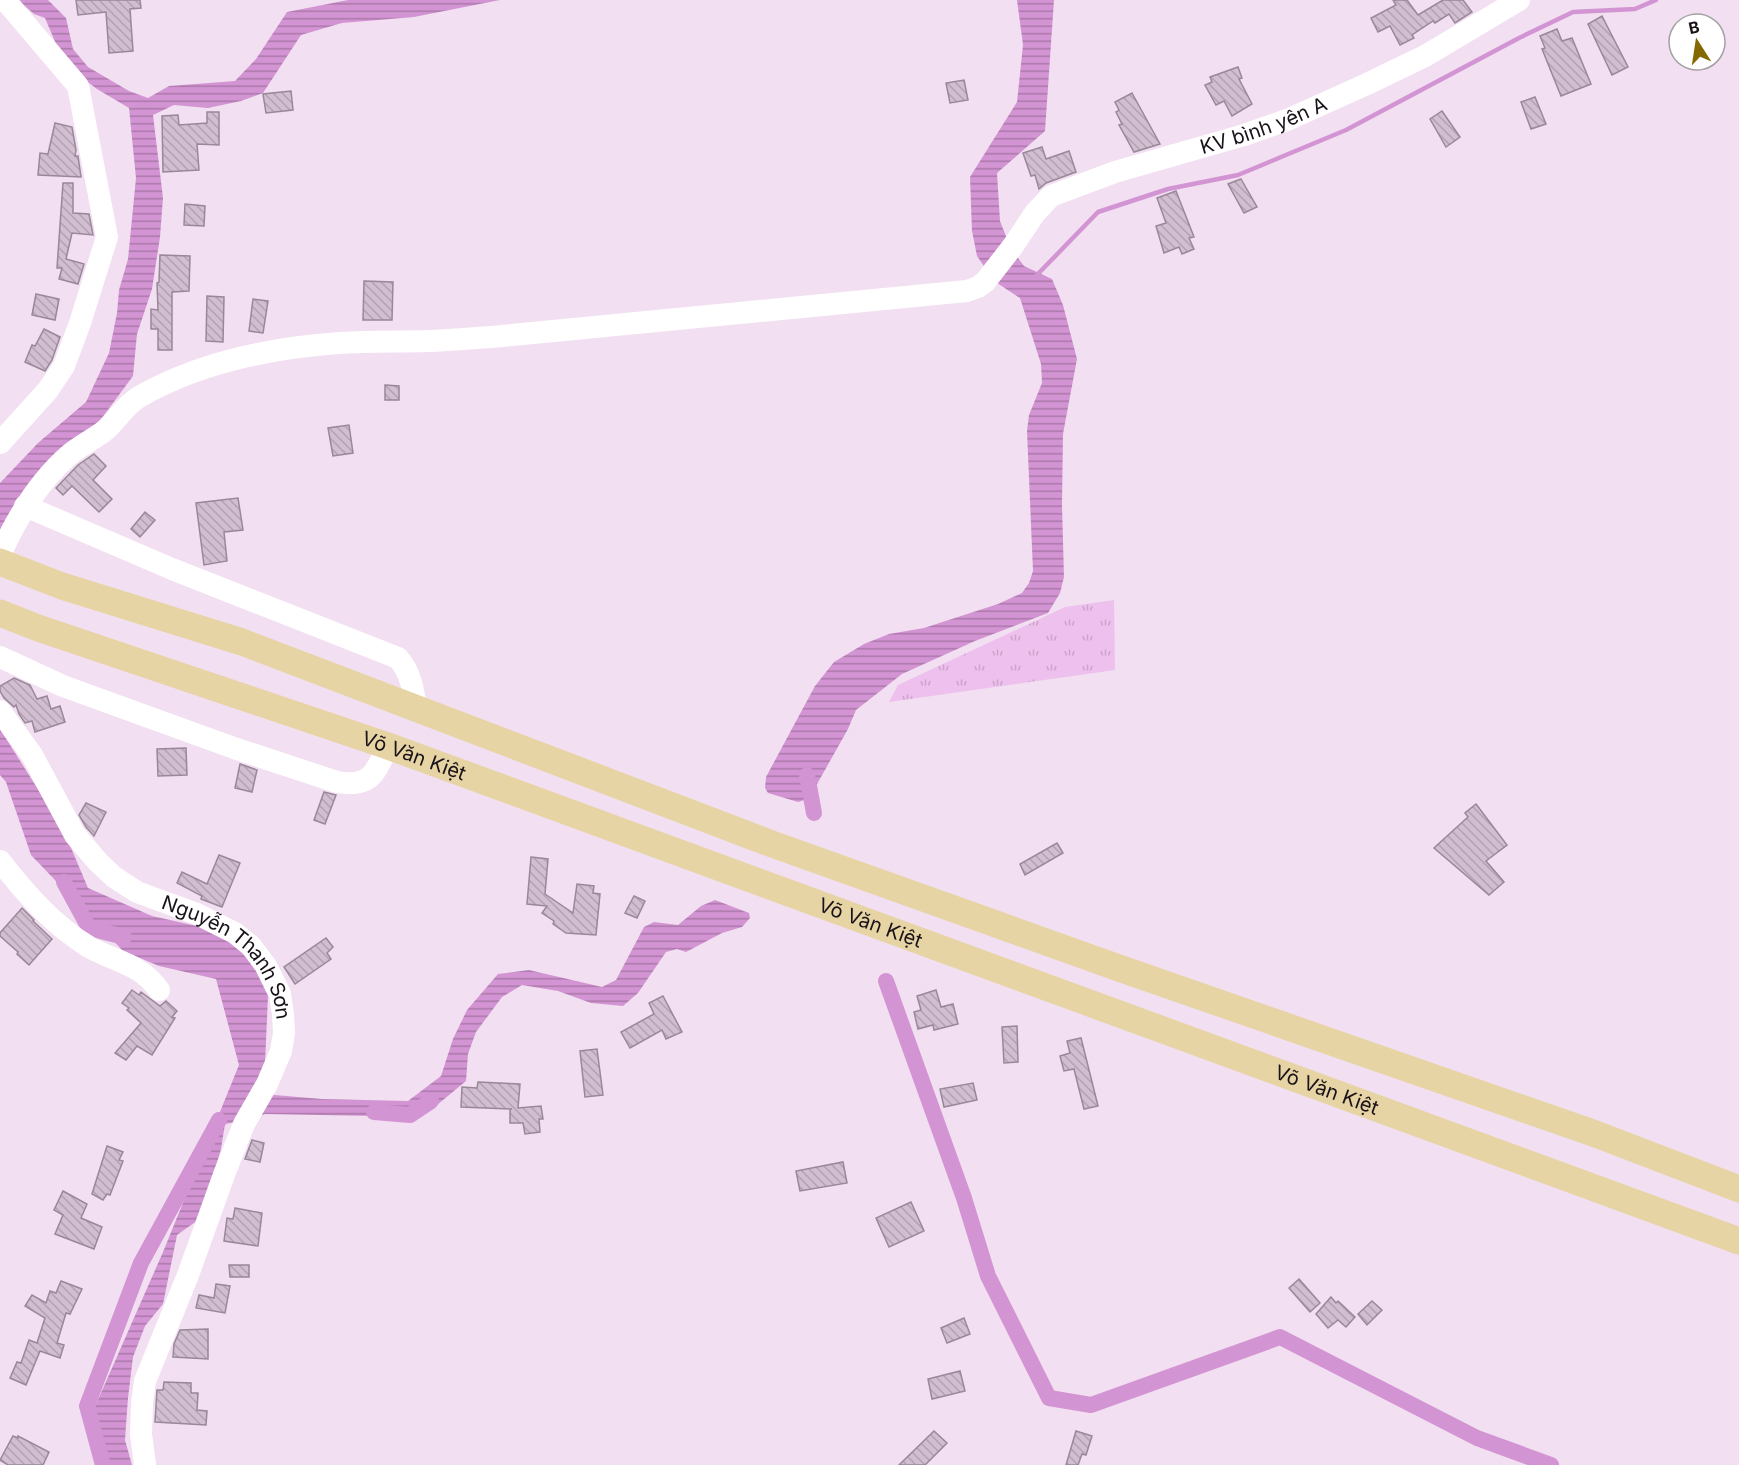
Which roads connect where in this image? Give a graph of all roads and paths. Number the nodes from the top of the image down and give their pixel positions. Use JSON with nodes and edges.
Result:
{"nodes":[{"id":1,"x":5,"y":0,"type":"edge"},
{"id":2,"x":1519,"y":0,"type":"edge"},
{"id":3,"x":0,"y":443,"type":"edge"},
{"id":4,"x":25,"y":506,"type":"junction"},
{"id":5,"x":0,"y":555,"type":"edge"},
{"id":6,"x":0,"y":562,"type":"edge"},
{"id":7,"x":0,"y":613,"type":"edge"},
{"id":8,"x":0,"y":657,"type":"edge"},
{"id":9,"x":416,"y":708,"type":"junction"},
{"id":10,"x":0,"y":711,"type":"edge"},
{"id":11,"x":388,"y":746,"type":"junction"},
{"id":12,"x":0,"y":861,"type":"edge"},
{"id":13,"x":1116,"y":967,"type":"junction"},
{"id":14,"x":159,"y":990,"type":"dead end"},
{"id":15,"x":1097,"y":1005,"type":"junction"},
{"id":16,"x":1739,"y":1189,"type":"edge"},
{"id":17,"x":1739,"y":1240,"type":"edge"},
{"id":18,"x":145,"y":1465,"type":"edge"}],
"edges":[{"from":1,"to":3,"type":"street"},
{"from":2,"to":4,"type":"street","name":"KV bình yên A"},
{"from":4,"to":5,"type":"street"},
{"from":4,"to":9,"type":"street"},
{"from":6,"to":9,"type":"main road","name":"Võ Văn Kiệt"},
{"from":7,"to":11,"type":"main road","name":"Võ Văn Kiệt"},
{"from":8,"to":11,"type":"street"},
{"from":9,"to":13,"type":"main road","name":"Võ Văn Kiệt"},
{"from":10,"to":18,"type":"street","name":"Nguyễn Thanh Sơn"},
{"from":11,"to":15,"type":"main road","name":"Võ Văn Kiệt"},
{"from":12,"to":14,"type":"street"},
{"from":13,"to":15,"type":"main road"},
{"from":13,"to":16,"type":"main road","name":"Võ Văn Kiệt"},
{"from":15,"to":17,"type":"main road","name":"Võ Văn Kiệt"}]}
